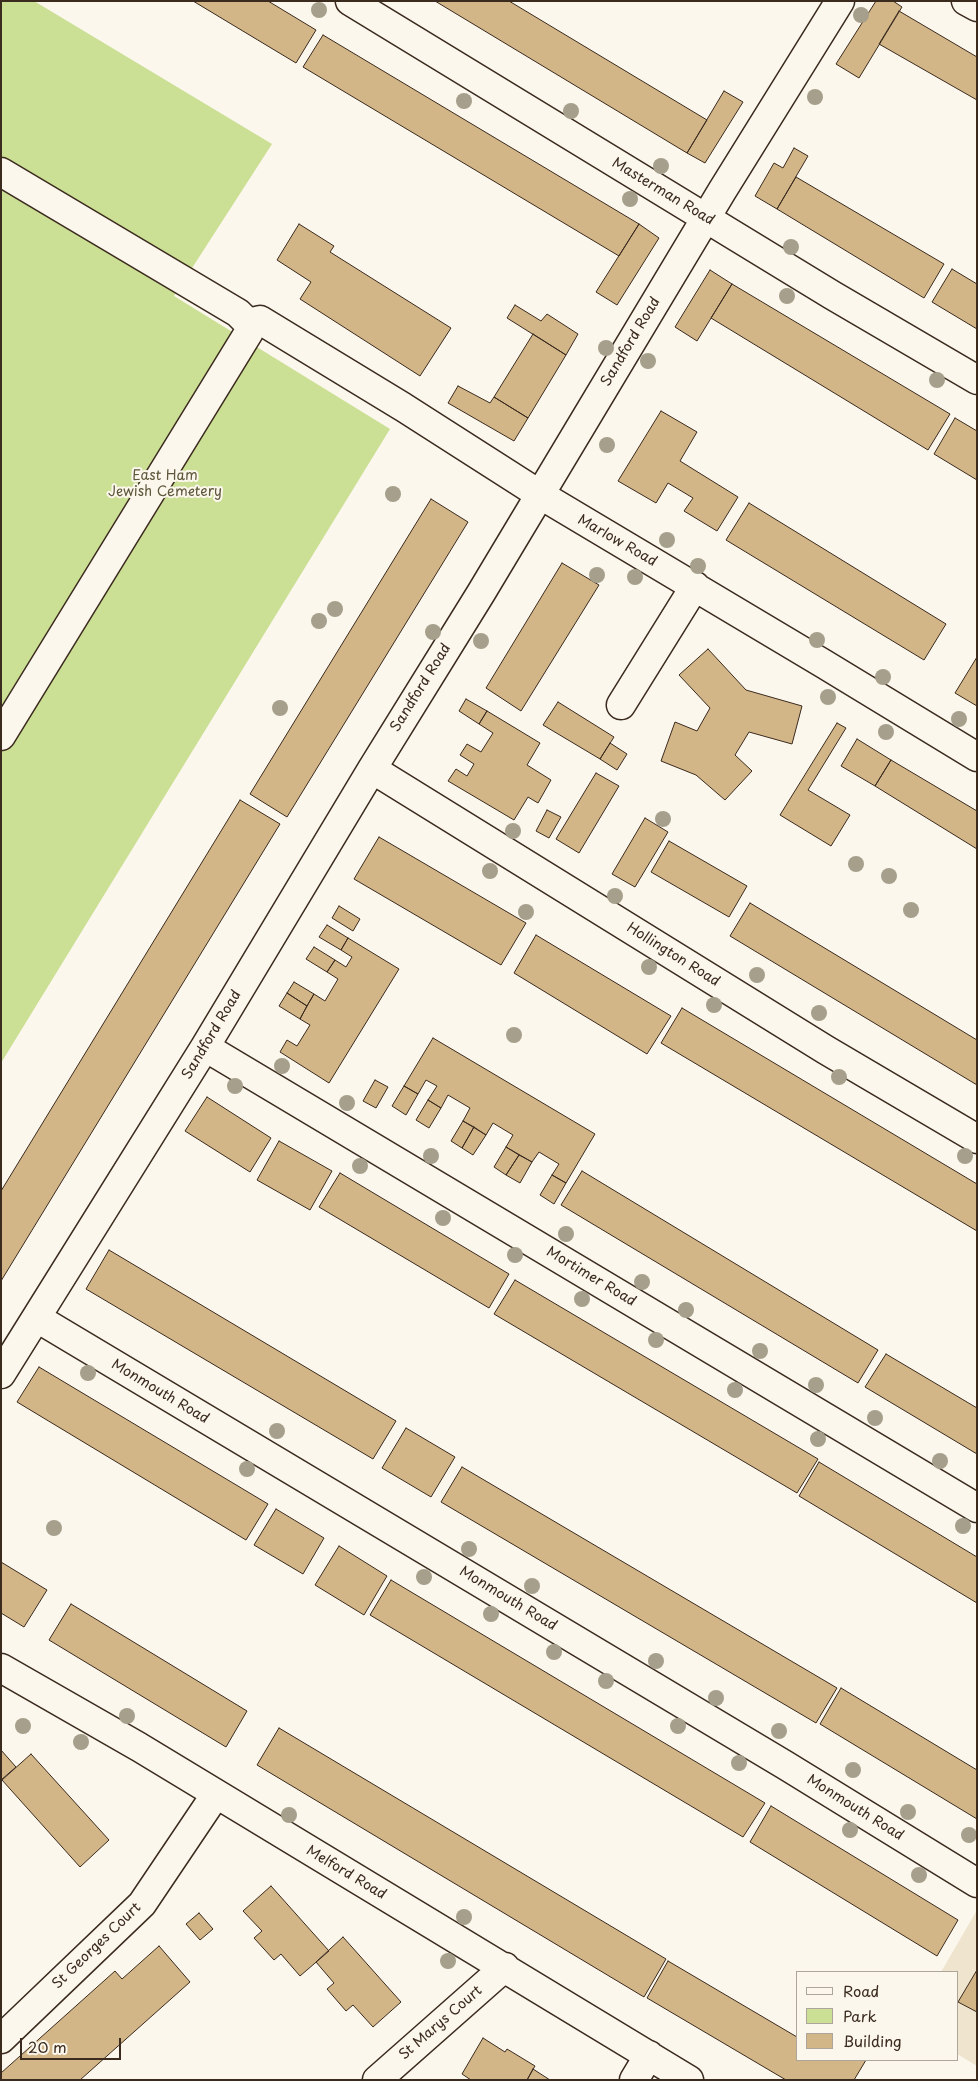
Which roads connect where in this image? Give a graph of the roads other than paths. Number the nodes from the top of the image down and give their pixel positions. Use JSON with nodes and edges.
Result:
{"nodes":[{"id":1,"x":350,"y":1,"type":"edge"},
{"id":2,"x":840,"y":1,"type":"edge"},
{"id":3,"x":966,"y":1,"type":"edge"},
{"id":4,"x":977,"y":8,"type":"edge"},
{"id":5,"x":1,"y":172,"type":"edge"},
{"id":6,"x":706,"y":218,"type":"junction"},
{"id":7,"x":254,"y":321,"type":"junction"},
{"id":8,"x":977,"y":380,"type":"edge"},
{"id":9,"x":539,"y":494,"type":"junction"},
{"id":10,"x":695,"y":586,"type":"junction"},
{"id":11,"x":621,"y":705,"type":"dead end"},
{"id":12,"x":1,"y":736,"type":"edge"},
{"id":13,"x":977,"y":757,"type":"edge"},
{"id":14,"x":372,"y":769,"type":"junction"},
{"id":15,"x":205,"y":1047,"type":"junction"},
{"id":16,"x":977,"y":1139,"type":"edge"},
{"id":17,"x":37,"y":1318,"type":"junction"},
{"id":18,"x":1,"y":1374,"type":"edge"},
{"id":19,"x":977,"y":1508,"type":"edge"},
{"id":20,"x":1,"y":1668,"type":"edge"},
{"id":21,"x":216,"y":1794,"type":"junction"},
{"id":22,"x":977,"y":1883,"type":"edge"},
{"id":23,"x":505,"y":1967,"type":"junction"},
{"id":24,"x":1,"y":2039,"type":"edge"},
{"id":25,"x":649,"y":2055,"type":"junction"},
{"id":26,"x":377,"y":2080,"type":"edge"},
{"id":27,"x":634,"y":2080,"type":"edge"},
{"id":28,"x":689,"y":2080,"type":"edge"}],
"edges":[{"from":1,"to":6,"type":"street","name":"Masterman Road"},
{"from":2,"to":6,"type":"street","name":"Sandford Road"},
{"from":3,"to":4,"type":"street"},
{"from":5,"to":7,"type":"street","name":"Marlow Road"},
{"from":6,"to":8,"type":"street","name":"Masterman Road"},
{"from":6,"to":9,"type":"street","name":"Sandford Road"},
{"from":7,"to":9,"type":"street","name":"Marlow Road"},
{"from":7,"to":12,"type":"street"},
{"from":9,"to":10,"type":"street","name":"Marlow Road"},
{"from":9,"to":14,"type":"street","name":"Sandford Road"},
{"from":10,"to":11,"type":"street"},
{"from":10,"to":13,"type":"street","name":"Marlow Road"},
{"from":14,"to":15,"type":"street","name":"Sandford Road"},
{"from":14,"to":16,"type":"street","name":"Hollington Road"},
{"from":15,"to":17,"type":"street","name":"Sandford Road"},
{"from":15,"to":19,"type":"street","name":"Mortimer Road"},
{"from":17,"to":18,"type":"street","name":"Sandford Road"},
{"from":17,"to":22,"type":"street","name":"Monmouth Road"},
{"from":20,"to":21,"type":"street","name":"Melford Road"},
{"from":21,"to":23,"type":"street","name":"Melford Road"},
{"from":21,"to":24,"type":"street","name":"St Georges Court"},
{"from":23,"to":25,"type":"street","name":"Melford Road"},
{"from":23,"to":26,"type":"street","name":"St Marys Court"},
{"from":25,"to":27,"type":"street"},
{"from":25,"to":28,"type":"street","name":"Melford Road"}]}
